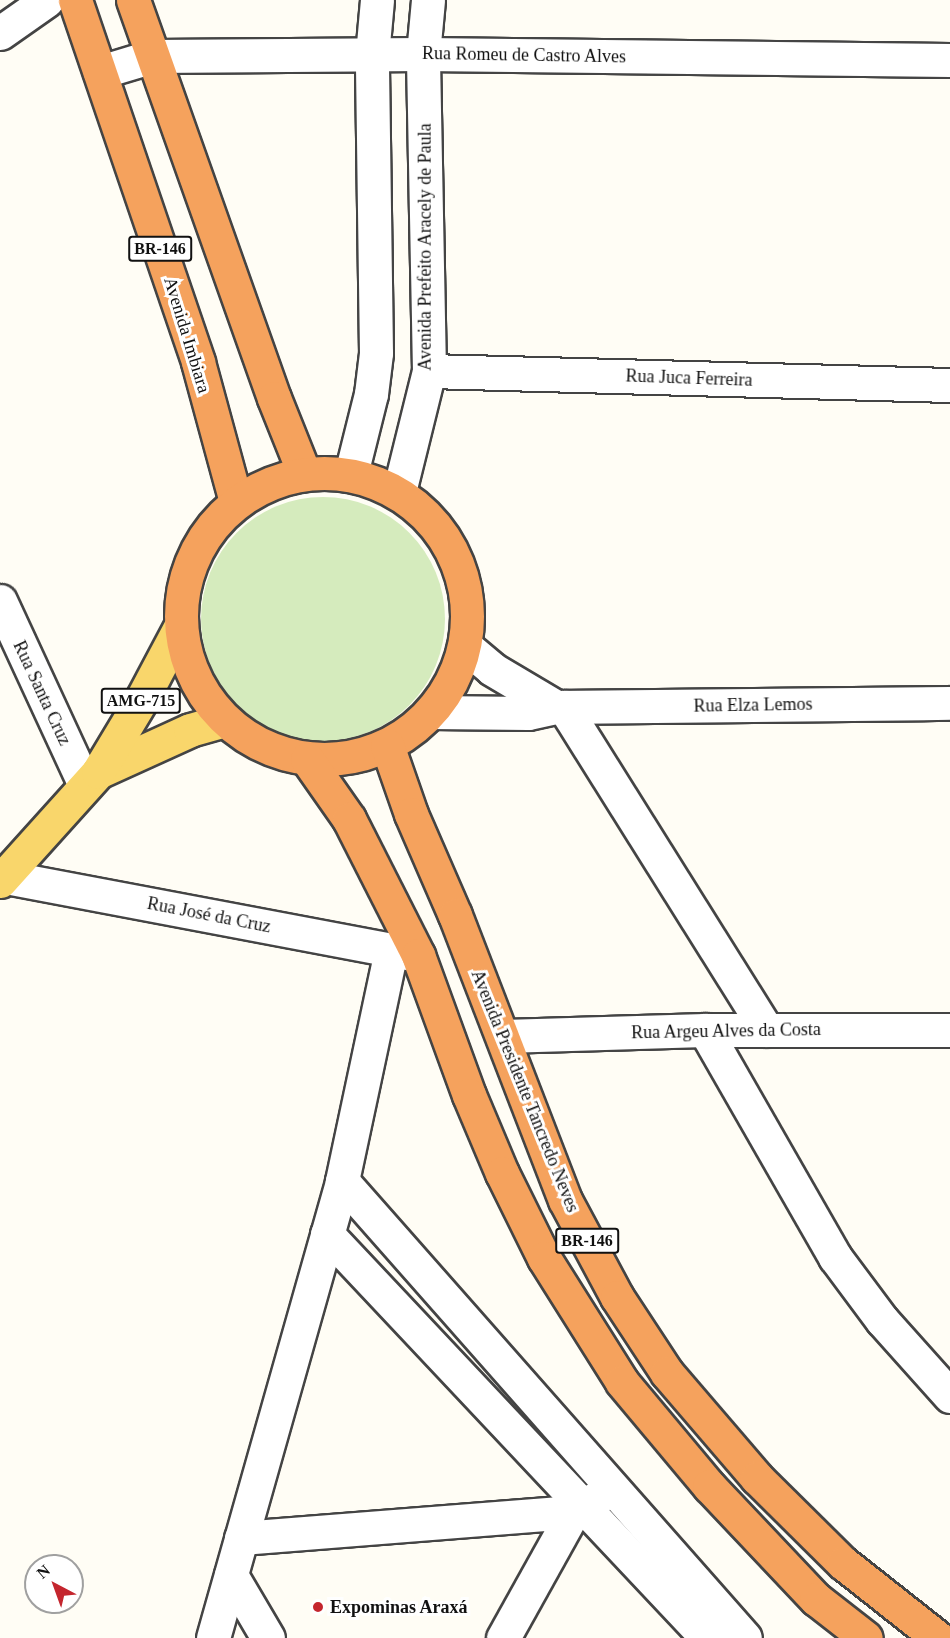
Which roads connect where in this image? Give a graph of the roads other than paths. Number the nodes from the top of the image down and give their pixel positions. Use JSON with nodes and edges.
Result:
{"nodes":[{"id":1,"x":47,"y":0,"type":"edge"},
{"id":2,"x":75,"y":0,"type":"edge"},
{"id":3,"x":133,"y":0,"type":"edge"},
{"id":4,"x":377,"y":0,"type":"edge"},
{"id":5,"x":428,"y":0,"type":"edge"},
{"id":6,"x":0,"y":33,"type":"edge"},
{"id":7,"x":423,"y":54,"type":"junction"},
{"id":8,"x":372,"y":55,"type":"junction"},
{"id":9,"x":153,"y":56,"type":"junction"},
{"id":10,"x":950,"y":60,"type":"edge"},
{"id":11,"x":100,"y":72,"type":"junction"},
{"id":12,"x":429,"y":371,"type":"junction"},
{"id":13,"x":950,"y":385,"type":"edge"},
{"id":14,"x":304,"y":473,"type":"junction"},
{"id":15,"x":351,"y":474,"type":"junction"},
{"id":16,"x":399,"y":492,"type":"junction"},
{"id":17,"x":236,"y":502,"type":"junction"},
{"id":18,"x":0,"y":601,"type":"edge"},
{"id":19,"x":180,"y":627,"type":"junction"},
{"id":20,"x":465,"y":646,"type":"junction"},
{"id":21,"x":950,"y":703,"type":"edge"},
{"id":22,"x":560,"y":707,"type":"junction"},
{"id":23,"x":431,"y":712,"type":"junction"},
{"id":24,"x":224,"y":720,"type":"junction"},
{"id":25,"x":387,"y":745,"type":"junction"},
{"id":26,"x":307,"y":759,"type":"junction"},
{"id":27,"x":91,"y":778,"type":"junction"},
{"id":28,"x":1,"y":878,"type":"edge"},
{"id":29,"x":405,"y":952,"type":"junction"},
{"id":30,"x":705,"y":1030,"type":"junction"},
{"id":31,"x":767,"y":1030,"type":"junction"},
{"id":32,"x":950,"y":1030,"type":"edge"},
{"id":33,"x":503,"y":1036,"type":"junction"},
{"id":34,"x":342,"y":1181,"type":"junction"},
{"id":35,"x":327,"y":1234,"type":"junction"},
{"id":36,"x":950,"y":1396,"type":"edge"},
{"id":37,"x":612,"y":1488,"type":"junction"},
{"id":38,"x":578,"y":1509,"type":"junction"},
{"id":39,"x":241,"y":1538,"type":"junction"},
{"id":40,"x":231,"y":1575,"type":"junction"},
{"id":41,"x":213,"y":1638,"type":"edge"},
{"id":42,"x":268,"y":1638,"type":"edge"},
{"id":43,"x":503,"y":1638,"type":"edge"},
{"id":44,"x":707,"y":1638,"type":"edge"},
{"id":45,"x":745,"y":1638,"type":"edge"},
{"id":46,"x":866,"y":1638,"type":"edge"},
{"id":47,"x":938,"y":1638,"type":"edge"}],
"edges":[{"from":1,"to":6,"type":"street"},
{"from":2,"to":11,"type":"highway","name":"Avenida Imbiara","number":"BR-146"},
{"from":3,"to":9,"type":"highway","number":"BR-146"},
{"from":4,"to":8,"type":"street"},
{"from":5,"to":7,"type":"street","name":"Avenida Prefeito Aracely de Paula"},
{"from":7,"to":8,"type":"street","name":"Rua Romeu de Castro Alves"},
{"from":7,"to":10,"type":"street","name":"Rua Romeu de Castro Alves"},
{"from":7,"to":12,"type":"street","name":"Avenida Prefeito Aracely de Paula"},
{"from":8,"to":9,"type":"street","name":"Rua Romeu de Castro Alves"},
{"from":8,"to":15,"type":"street"},
{"from":9,"to":11,"type":"street","name":"Rua Romeu de Castro Alves"},
{"from":9,"to":14,"type":"highway","number":"BR-146"},
{"from":11,"to":17,"type":"highway","name":"Avenida Imbiara","number":"BR-146"},
{"from":12,"to":13,"type":"street","name":"Rua Juca Ferreira"},
{"from":12,"to":16,"type":"street","name":"Avenida Prefeito Aracely de Paula"},
{"from":14,"to":15,"type":"highway"},
{"from":14,"to":17,"type":"highway"},
{"from":15,"to":16,"type":"highway"},
{"from":16,"to":20,"type":"highway"},
{"from":17,"to":19,"type":"highway"},
{"from":18,"to":27,"type":"street","name":"Rua Santa Cruz"},
{"from":19,"to":24,"type":"highway"},
{"from":19,"to":27,"type":"main road","number":"AMG-715"},
{"from":20,"to":22,"type":"street"},
{"from":20,"to":23,"type":"highway"},
{"from":21,"to":22,"type":"street","name":"Rua Elza Lemos"},
{"from":22,"to":23,"type":"street","name":"Rua Elza Lemos"},
{"from":22,"to":31,"type":"street"},
{"from":23,"to":25,"type":"highway"},
{"from":24,"to":26,"type":"highway"},
{"from":24,"to":27,"type":"main road","number":"AMG-715"},
{"from":25,"to":26,"type":"highway"},
{"from":25,"to":33,"type":"highway","name":"Avenida Presidente Tancredo Neves","number":"BR-146"},
{"from":26,"to":29,"type":"highway","number":"BR-146"},
{"from":27,"to":28,"type":"main road","number":"AMG-715"},
{"from":28,"to":29,"type":"street","name":"Rua José da Cruz"},
{"from":29,"to":34,"type":"street"},
{"from":29,"to":46,"type":"highway","number":"BR-146"},
{"from":30,"to":31,"type":"street","name":"Rua Argeu Alves da Costa"},
{"from":30,"to":33,"type":"street","name":"Rua Argeu Alves da Costa"},
{"from":30,"to":36,"type":"street"},
{"from":31,"to":32,"type":"street","name":"Rua Argeu Alves da Costa"},
{"from":33,"to":47,"type":"highway","name":"Avenida Presidente Tancredo Neves","number":"BR-146"},
{"from":34,"to":35,"type":"street"},
{"from":34,"to":37,"type":"street"},
{"from":35,"to":38,"type":"street"},
{"from":35,"to":39,"type":"street"},
{"from":37,"to":38,"type":"street"},
{"from":37,"to":45,"type":"street"},
{"from":38,"to":39,"type":"street"},
{"from":38,"to":43,"type":"street"},
{"from":38,"to":44,"type":"street"},
{"from":39,"to":40,"type":"street"},
{"from":40,"to":41,"type":"street"},
{"from":40,"to":42,"type":"street"}]}
